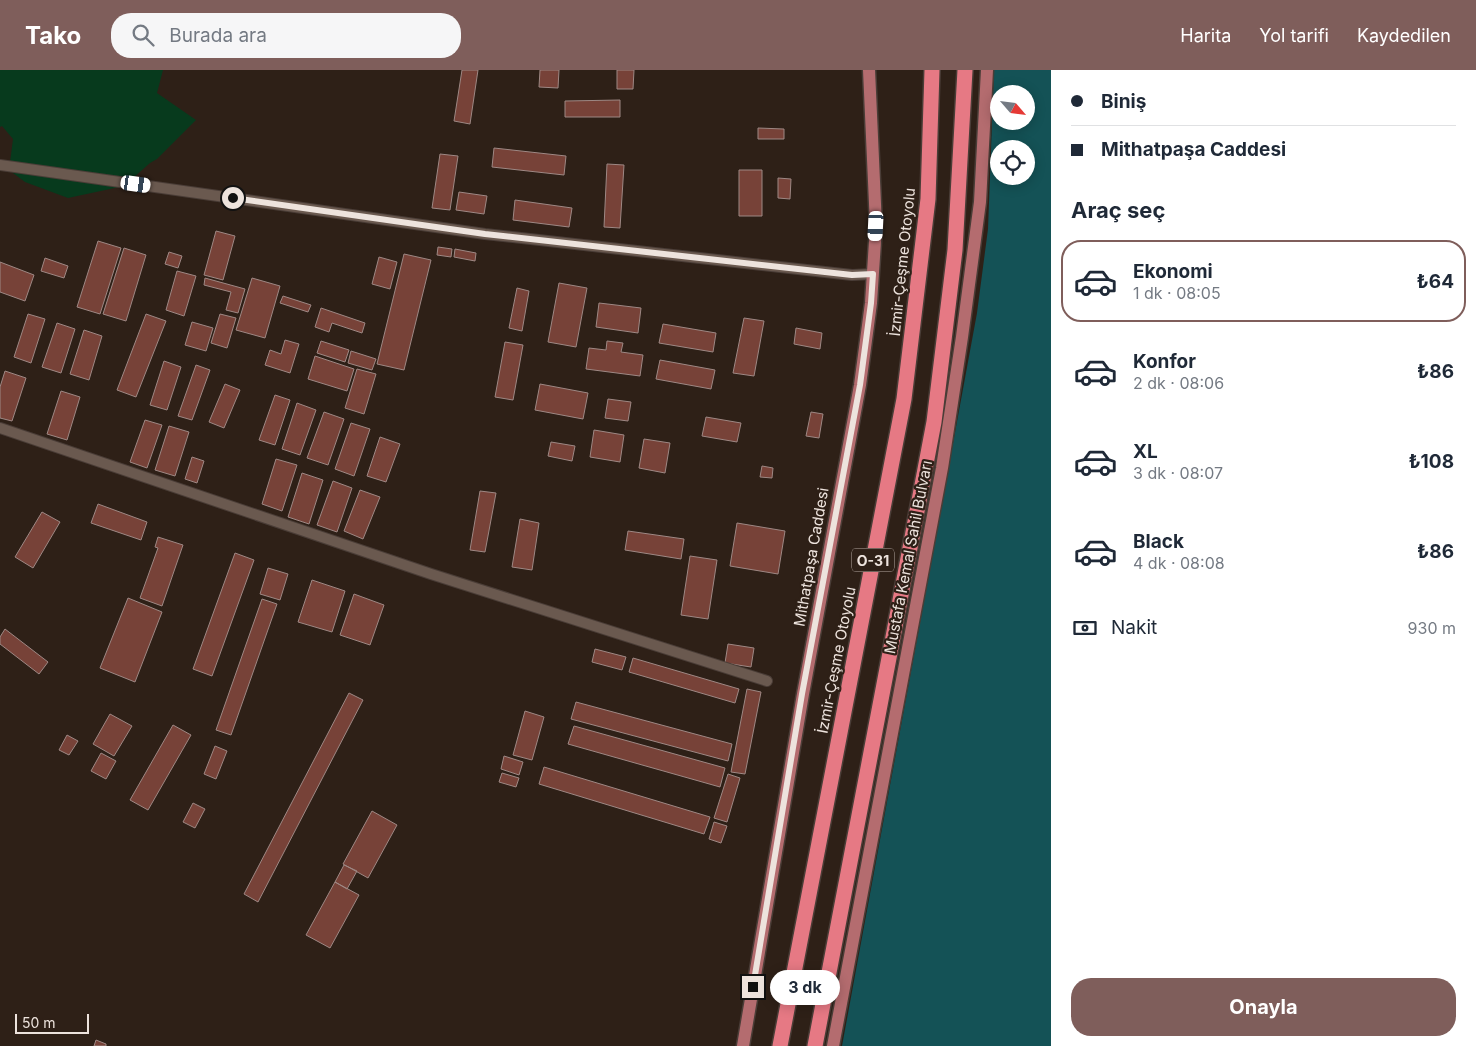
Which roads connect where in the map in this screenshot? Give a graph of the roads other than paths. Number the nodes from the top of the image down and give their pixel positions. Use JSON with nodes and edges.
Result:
{"nodes":[{"id":1,"x":869,"y":70,"type":"edge"},
{"id":2,"x":932,"y":70,"type":"edge"},
{"id":3,"x":965,"y":70,"type":"edge"},
{"id":4,"x":988,"y":70,"type":"edge"},
{"id":5,"x":0,"y":165,"type":"edge"},
{"id":6,"x":873,"y":274,"type":"junction"},
{"id":7,"x":0,"y":428,"type":"edge"},
{"id":8,"x":767,"y":682,"type":"dead end"},
{"id":9,"x":743,"y":1046,"type":"edge"},
{"id":10,"x":780,"y":1046,"type":"edge"},
{"id":11,"x":815,"y":1046,"type":"edge"},
{"id":12,"x":833,"y":1046,"type":"edge"}],
"edges":[{"from":1,"to":6,"type":"main road","name":"Mithatpaşa Caddesi"},
{"from":2,"to":10,"type":"highway","name":"İzmir-Çeşme Otoyolu","number":"O-31"},
{"from":3,"to":11,"type":"highway","number":"O-31"},
{"from":4,"to":12,"type":"main road","name":"Mustafa Kemal Sahil Bulvarı"},
{"from":5,"to":6,"type":"lane"},
{"from":6,"to":9,"type":"main road","name":"Mithatpaşa Caddesi"},
{"from":7,"to":8,"type":"lane"}]}
